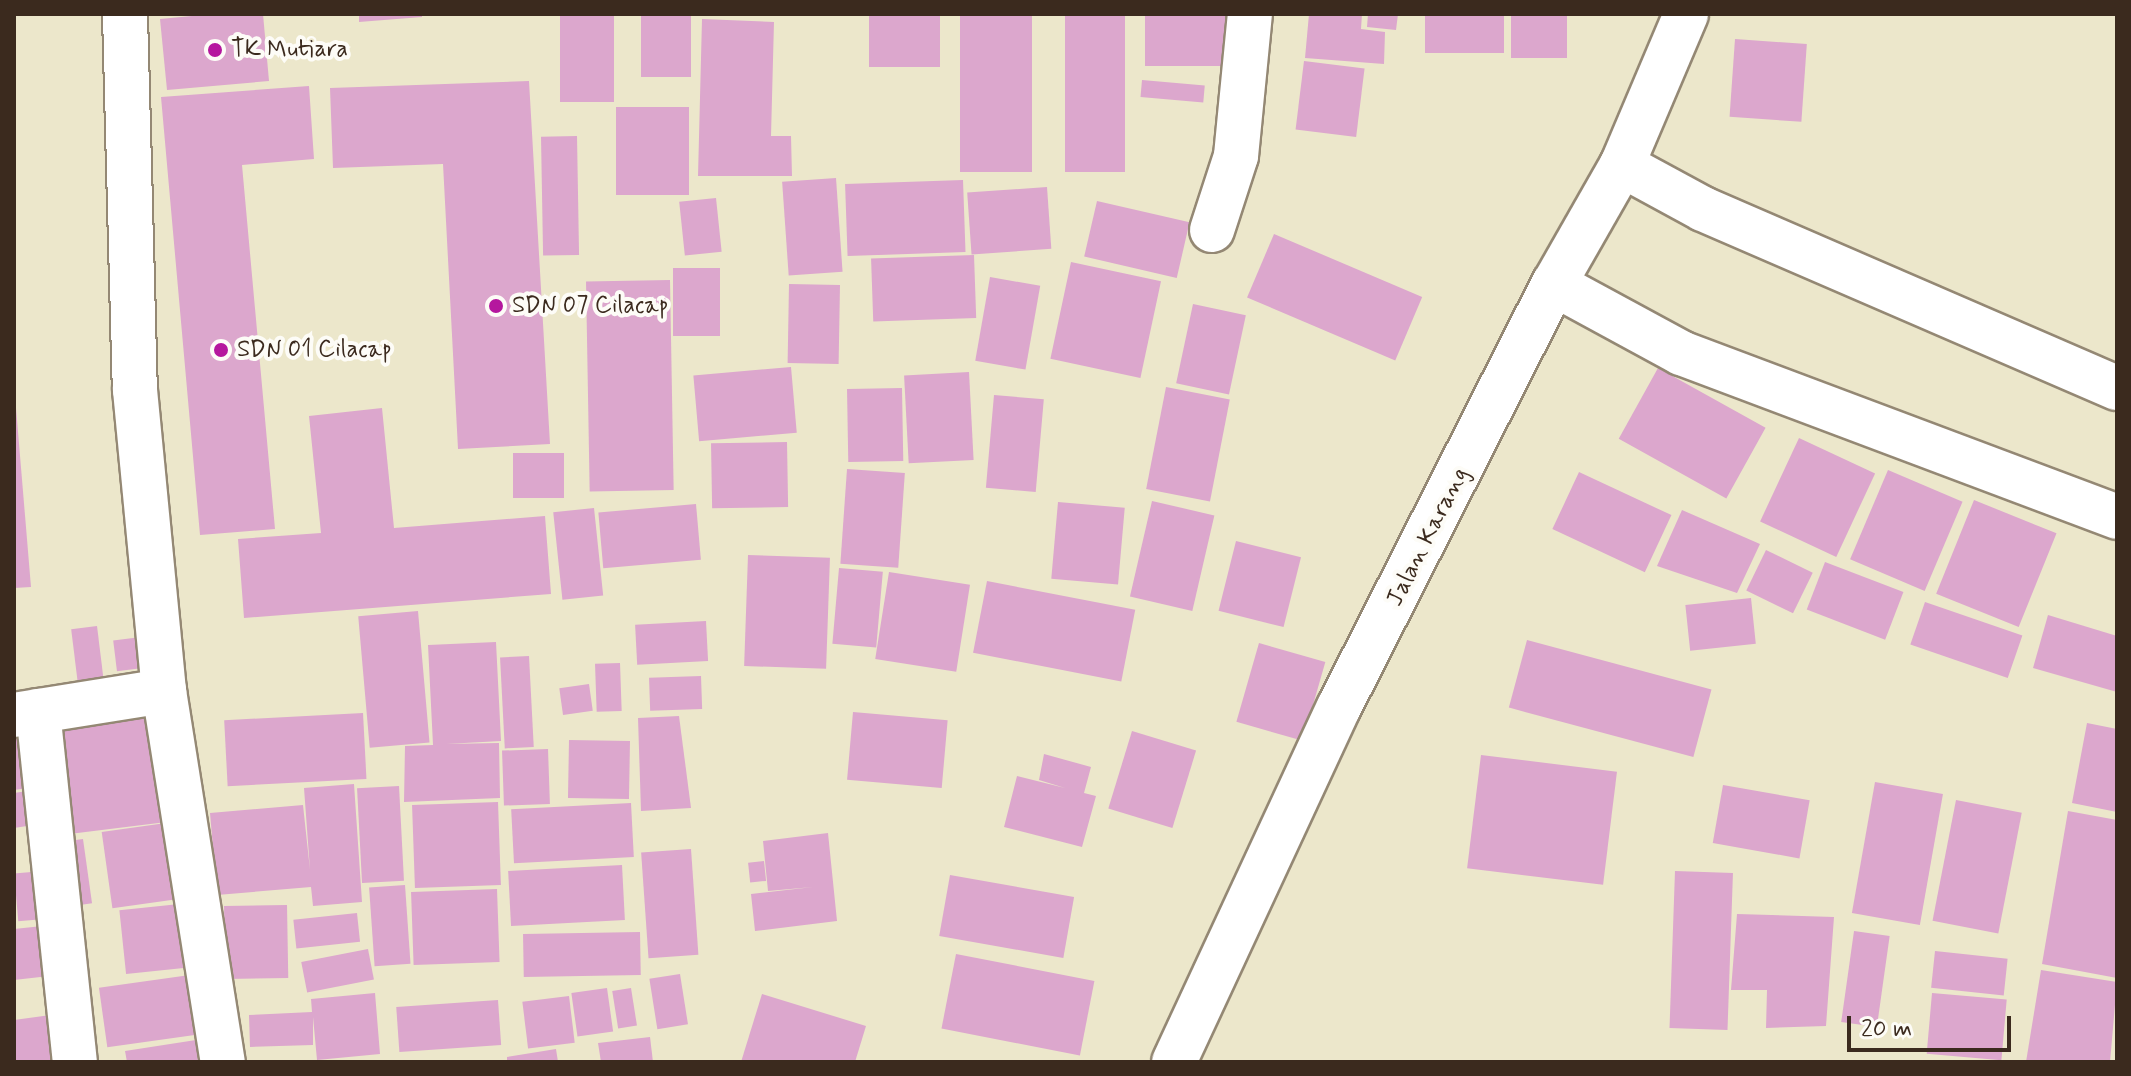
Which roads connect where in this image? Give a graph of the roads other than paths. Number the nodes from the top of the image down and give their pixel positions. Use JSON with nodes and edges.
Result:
{"nodes":[{"id":1,"x":125,"y":14,"type":"edge"},
{"id":2,"x":1250,"y":14,"type":"edge"},
{"id":3,"x":1686,"y":14,"type":"edge"},
{"id":4,"x":1622,"y":165,"type":"junction"},
{"id":5,"x":1212,"y":230,"type":"dead end"},
{"id":6,"x":1554,"y":284,"type":"junction"},
{"id":7,"x":2117,"y":388,"type":"edge"},
{"id":8,"x":2117,"y":517,"type":"edge"},
{"id":9,"x":164,"y":691,"type":"junction"},
{"id":10,"x":26,"y":713,"type":"edge"},
{"id":11,"x":75,"y":1062,"type":"edge"},
{"id":12,"x":223,"y":1062,"type":"edge"},
{"id":13,"x":1174,"y":1062,"type":"edge"}],
"edges":[{"from":1,"to":9,"type":"street"},
{"from":2,"to":5,"type":"street"},
{"from":3,"to":4,"type":"street","name":"Jalan Karang"},
{"from":4,"to":6,"type":"street","name":"Jalan Karang"},
{"from":4,"to":7,"type":"street"},
{"from":6,"to":8,"type":"street"},
{"from":6,"to":13,"type":"street","name":"Jalan Karang"},
{"from":9,"to":10,"type":"street"},
{"from":9,"to":12,"type":"street"},
{"from":10,"to":11,"type":"street"}]}
